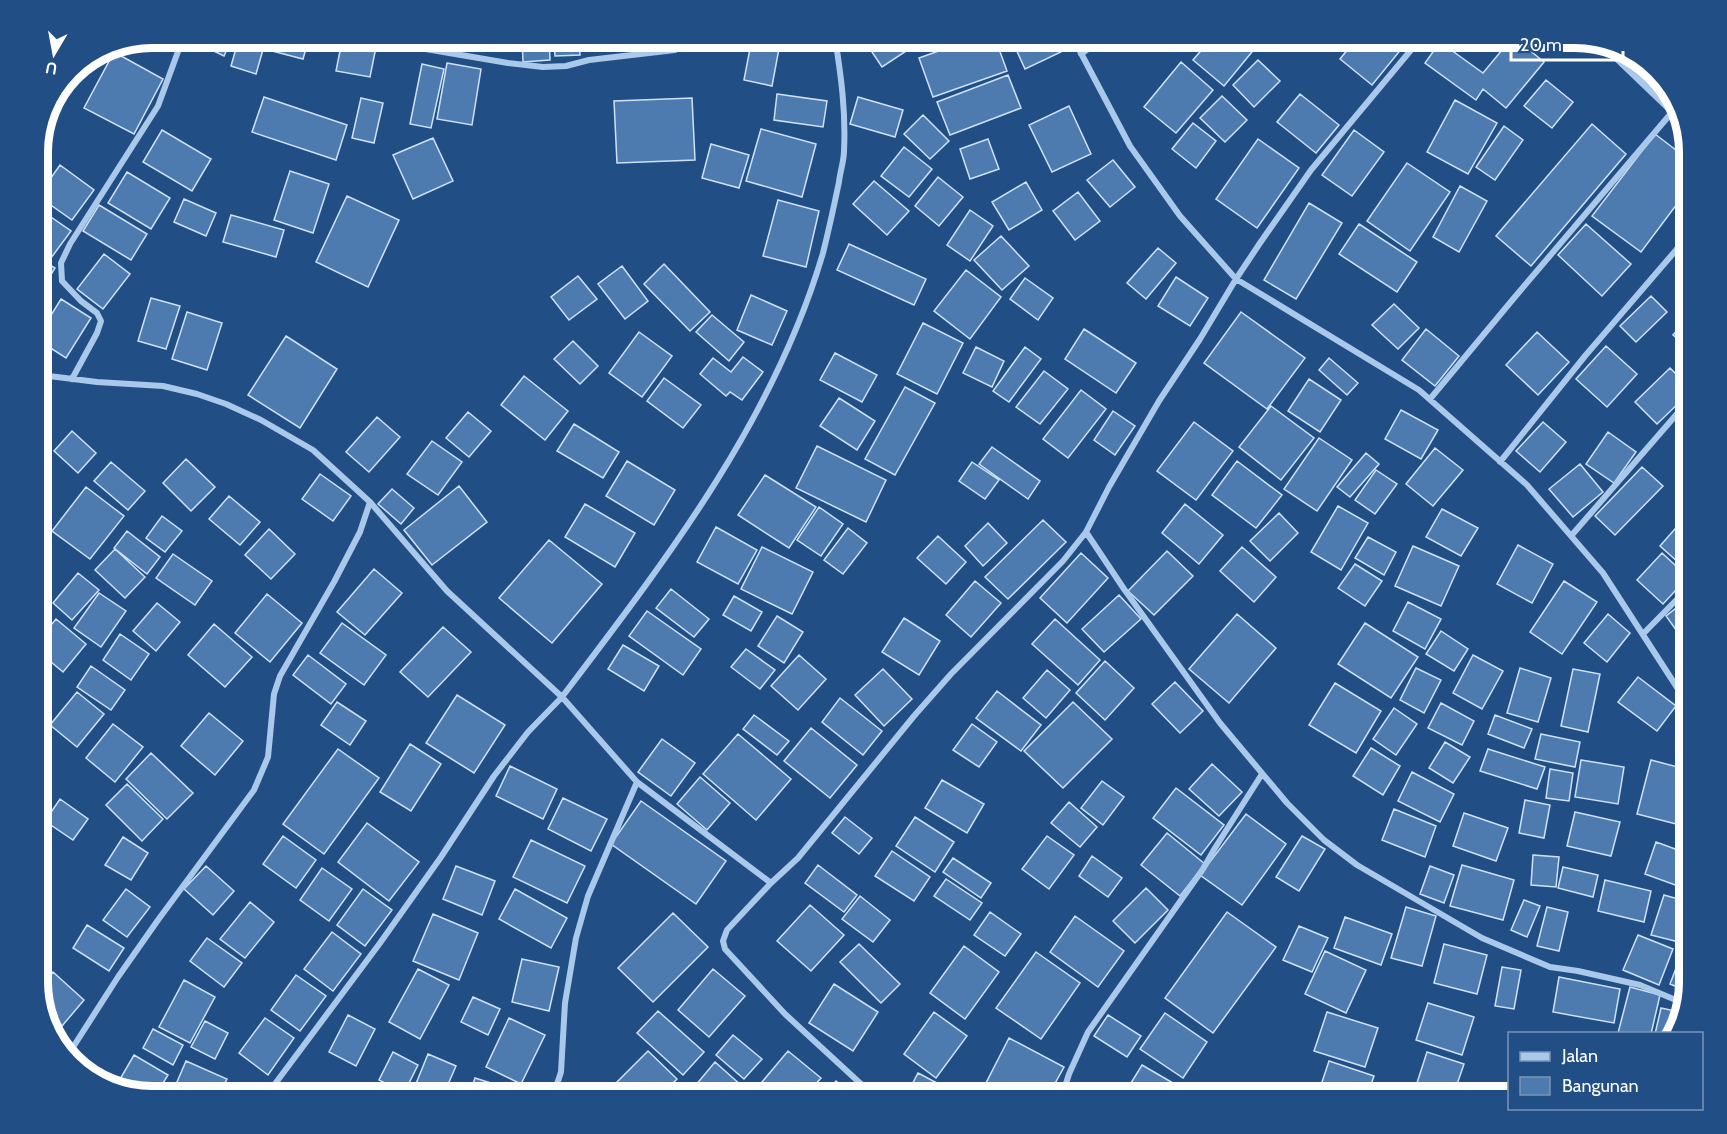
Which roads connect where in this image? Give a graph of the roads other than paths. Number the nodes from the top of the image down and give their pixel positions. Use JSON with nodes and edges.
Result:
{"nodes":[{"id":1,"x":180,"y":48,"type":"edge"},
{"id":2,"x":420,"y":48,"type":"edge"},
{"id":3,"x":837,"y":48,"type":"edge"},
{"id":4,"x":1077,"y":48,"type":"edge"},
{"id":5,"x":1089,"y":48,"type":"edge"},
{"id":6,"x":1413,"y":48,"type":"edge"},
{"id":7,"x":675,"y":50,"type":"dead end"},
{"id":8,"x":1080,"y":54,"type":"junction"},
{"id":9,"x":1618,"y":58,"type":"edge"},
{"id":10,"x":1667,"y":105,"type":"edge"},
{"id":11,"x":1673,"y":119,"type":"edge"},
{"id":12,"x":1679,"y":247,"type":"edge"},
{"id":13,"x":1236,"y":279,"type":"junction"},
{"id":14,"x":49,"y":376,"type":"edge"},
{"id":15,"x":72,"y":379,"type":"junction"},
{"id":16,"x":1430,"y":399,"type":"junction"},
{"id":17,"x":1679,"y":412,"type":"edge"},
{"id":18,"x":1500,"y":462,"type":"junction"},
{"id":19,"x":370,"y":502,"type":"junction"},
{"id":20,"x":1086,"y":532,"type":"junction"},
{"id":21,"x":1571,"y":536,"type":"junction"},
{"id":22,"x":1679,"y":597,"type":"edge"},
{"id":23,"x":1643,"y":634,"type":"junction"},
{"id":24,"x":1679,"y":690,"type":"edge"},
{"id":25,"x":562,"y":697,"type":"junction"},
{"id":26,"x":1262,"y":774,"type":"junction"},
{"id":27,"x":637,"y":782,"type":"junction"},
{"id":28,"x":771,"y":883,"type":"junction"},
{"id":29,"x":1677,"y":1000,"type":"edge"},
{"id":30,"x":72,"y":1049,"type":"edge"},
{"id":31,"x":274,"y":1086,"type":"edge"},
{"id":32,"x":556,"y":1086,"type":"edge"},
{"id":33,"x":863,"y":1086,"type":"edge"},
{"id":34,"x":1065,"y":1086,"type":"edge"}],
"edges":[{"from":1,"to":15,"type":"street"},
{"from":2,"to":7,"type":"street"},
{"from":3,"to":25,"type":"street"},
{"from":4,"to":8,"type":"street"},
{"from":5,"to":8,"type":"street"},
{"from":6,"to":13,"type":"street"},
{"from":8,"to":13,"type":"street"},
{"from":9,"to":10,"type":"street"},
{"from":11,"to":16,"type":"street"},
{"from":12,"to":18,"type":"street"},
{"from":13,"to":16,"type":"street"},
{"from":13,"to":20,"type":"street"},
{"from":14,"to":15,"type":"street"},
{"from":15,"to":19,"type":"street"},
{"from":16,"to":18,"type":"street"},
{"from":17,"to":21,"type":"street"},
{"from":18,"to":21,"type":"street"},
{"from":19,"to":25,"type":"street"},
{"from":19,"to":30,"type":"street"},
{"from":20,"to":26,"type":"street"},
{"from":20,"to":28,"type":"street"},
{"from":21,"to":23,"type":"street"},
{"from":22,"to":23,"type":"street"},
{"from":23,"to":24,"type":"street"},
{"from":25,"to":27,"type":"street"},
{"from":25,"to":31,"type":"street"},
{"from":26,"to":29,"type":"street"},
{"from":26,"to":34,"type":"street"},
{"from":27,"to":28,"type":"street"},
{"from":27,"to":32,"type":"street"},
{"from":28,"to":33,"type":"street"}]}
